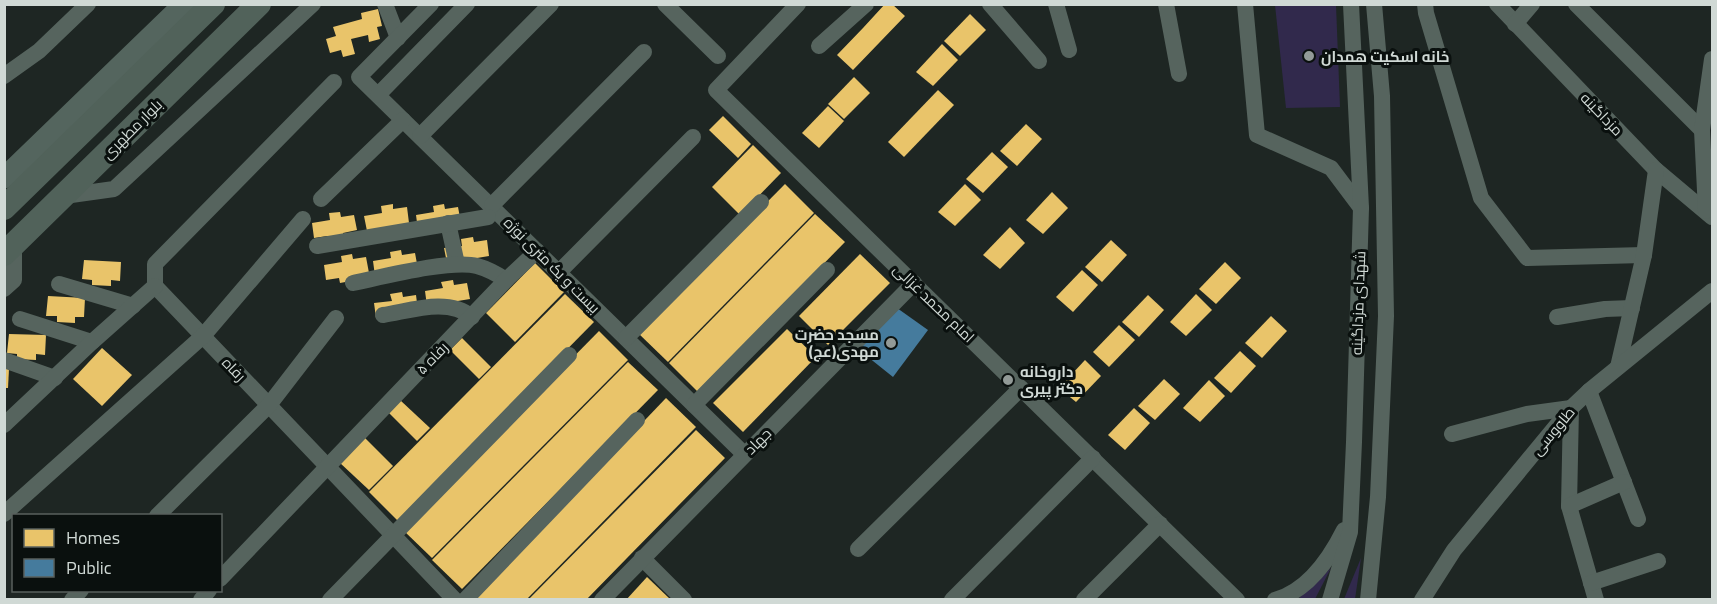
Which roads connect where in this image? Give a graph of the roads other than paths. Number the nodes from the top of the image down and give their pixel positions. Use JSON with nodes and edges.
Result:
{"nodes":[{"id":1,"x":88,"y":4,"type":"edge"},
{"id":2,"x":184,"y":4,"type":"edge"},
{"id":3,"x":213,"y":4,"type":"edge"},
{"id":4,"x":258,"y":4,"type":"edge"},
{"id":5,"x":313,"y":4,"type":"edge"},
{"id":6,"x":385,"y":4,"type":"edge"},
{"id":7,"x":431,"y":4,"type":"edge"},
{"id":8,"x":467,"y":4,"type":"edge"},
{"id":9,"x":551,"y":4,"type":"edge"},
{"id":10,"x":665,"y":4,"type":"edge"},
{"id":11,"x":798,"y":4,"type":"edge"},
{"id":12,"x":866,"y":4,"type":"edge"},
{"id":13,"x":990,"y":4,"type":"edge"},
{"id":14,"x":1056,"y":4,"type":"edge"},
{"id":15,"x":1166,"y":4,"type":"edge"},
{"id":16,"x":1245,"y":4,"type":"edge"},
{"id":17,"x":1351,"y":4,"type":"edge"},
{"id":18,"x":1374,"y":4,"type":"edge"},
{"id":19,"x":1425,"y":4,"type":"edge"},
{"id":20,"x":1497,"y":4,"type":"edge"},
{"id":21,"x":1532,"y":4,"type":"edge"},
{"id":22,"x":1576,"y":4,"type":"edge"},
{"id":23,"x":1515,"y":24,"type":"junction"},
{"id":24,"x":398,"y":38,"type":"junction"},
{"id":25,"x":819,"y":46,"type":"dead end"},
{"id":26,"x":1069,"y":50,"type":"dead end"},
{"id":27,"x":644,"y":52,"type":"dead end"},
{"id":28,"x":718,"y":56,"type":"dead end"},
{"id":29,"x":1713,"y":59,"type":"edge"},
{"id":30,"x":1039,"y":61,"type":"dead end"},
{"id":31,"x":1179,"y":74,"type":"dead end"},
{"id":32,"x":4,"y":76,"type":"edge"},
{"id":33,"x":334,"y":82,"type":"dead end"},
{"id":34,"x":378,"y":95,"type":"junction"},
{"id":35,"x":403,"y":120,"type":"junction"},
{"id":36,"x":1702,"y":130,"type":"junction"},
{"id":37,"x":420,"y":136,"type":"junction"},
{"id":38,"x":693,"y":137,"type":"dead end"},
{"id":39,"x":1656,"y":170,"type":"junction"},
{"id":40,"x":4,"y":178,"type":"edge"},
{"id":41,"x":64,"y":196,"type":"junction"},
{"id":42,"x":321,"y":199,"type":"dead end"},
{"id":43,"x":761,"y":202,"type":"dead end"},
{"id":44,"x":4,"y":207,"type":"edge"},
{"id":45,"x":1361,"y":208,"type":"junction"},
{"id":46,"x":490,"y":211,"type":"junction"},
{"id":47,"x":1709,"y":214,"type":"edge"},
{"id":48,"x":303,"y":219,"type":"dead end"},
{"id":49,"x":448,"y":223,"type":"junction"},
{"id":50,"x":317,"y":246,"type":"dead end"},
{"id":51,"x":9,"y":250,"type":"edge"},
{"id":52,"x":537,"y":251,"type":"junction"},
{"id":53,"x":1644,"y":255,"type":"junction"},
{"id":54,"x":457,"y":264,"type":"junction"},
{"id":55,"x":827,"y":270,"type":"dead end"},
{"id":56,"x":559,"y":272,"type":"junction"},
{"id":57,"x":506,"y":280,"type":"junction"},
{"id":58,"x":353,"y":283,"type":"dead end"},
{"id":59,"x":914,"y":283,"type":"junction"},
{"id":60,"x":59,"y":284,"type":"dead end"},
{"id":61,"x":155,"y":286,"type":"junction"},
{"id":62,"x":4,"y":289,"type":"edge"},
{"id":63,"x":1713,"y":291,"type":"edge"},
{"id":64,"x":133,"y":306,"type":"junction"},
{"id":65,"x":1632,"y":308,"type":"junction"},
{"id":66,"x":383,"y":315,"type":"dead end"},
{"id":67,"x":472,"y":317,"type":"junction"},
{"id":68,"x":1557,"y":317,"type":"dead end"},
{"id":69,"x":336,"y":318,"type":"dead end"},
{"id":70,"x":20,"y":319,"type":"dead end"},
{"id":71,"x":203,"y":336,"type":"junction"},
{"id":72,"x":626,"y":338,"type":"junction"},
{"id":73,"x":92,"y":342,"type":"junction"},
{"id":74,"x":569,"y":355,"type":"dead end"},
{"id":75,"x":4,"y":360,"type":"edge"},
{"id":76,"x":1618,"y":367,"type":"junction"},
{"id":77,"x":55,"y":378,"type":"junction"},
{"id":78,"x":1021,"y":388,"type":"junction"},
{"id":79,"x":1589,"y":391,"type":"junction"},
{"id":80,"x":269,"y":405,"type":"junction"},
{"id":81,"x":694,"y":405,"type":"junction"},
{"id":82,"x":1571,"y":408,"type":"junction"},
{"id":83,"x":8,"y":415,"type":"edge"},
{"id":84,"x":637,"y":420,"type":"dead end"},
{"id":85,"x":1452,"y":434,"type":"dead end"},
{"id":86,"x":744,"y":454,"type":"junction"},
{"id":87,"x":1093,"y":458,"type":"junction"},
{"id":88,"x":328,"y":467,"type":"junction"},
{"id":89,"x":1624,"y":482,"type":"junction"},
{"id":90,"x":1569,"y":506,"type":"junction"},
{"id":91,"x":4,"y":514,"type":"edge"},
{"id":92,"x":159,"y":514,"type":"edge"},
{"id":93,"x":1350,"y":519,"type":"junction"},
{"id":94,"x":1638,"y":519,"type":"dead end"},
{"id":95,"x":1160,"y":524,"type":"junction"},
{"id":96,"x":393,"y":535,"type":"junction"},
{"id":97,"x":858,"y":549,"type":"dead end"},
{"id":98,"x":642,"y":558,"type":"junction"},
{"id":99,"x":1658,"y":561,"type":"dead end"},
{"id":100,"x":222,"y":577,"type":"edge"},
{"id":101,"x":1594,"y":592,"type":"edge"},
{"id":102,"x":330,"y":600,"type":"edge"},
{"id":103,"x":455,"y":600,"type":"edge"},
{"id":104,"x":465,"y":600,"type":"edge"},
{"id":105,"x":602,"y":600,"type":"edge"},
{"id":106,"x":684,"y":600,"type":"edge"},
{"id":107,"x":952,"y":600,"type":"edge"},
{"id":108,"x":1084,"y":600,"type":"edge"},
{"id":109,"x":1237,"y":600,"type":"edge"},
{"id":110,"x":1275,"y":600,"type":"edge"},
{"id":111,"x":1330,"y":600,"type":"edge"},
{"id":112,"x":1368,"y":600,"type":"edge"},
{"id":113,"x":1422,"y":600,"type":"edge"}],
"edges":[{"from":1,"to":32,"type":"street"},
{"from":2,"to":40,"type":"main road"},
{"from":3,"to":44,"type":"highway"},
{"from":4,"to":41,"type":"highway","name":"بلوار مطهری"},
{"from":5,"to":41,"type":"street"},
{"from":6,"to":24,"type":"street"},
{"from":7,"to":24,"type":"street"},
{"from":8,"to":34,"type":"street"},
{"from":9,"to":37,"type":"street"},
{"from":10,"to":28,"type":"street"},
{"from":11,"to":59,"type":"street","name":"امام محمد غزالی"},
{"from":12,"to":25,"type":"street"},
{"from":13,"to":30,"type":"street"},
{"from":14,"to":26,"type":"street"},
{"from":15,"to":31,"type":"street"},
{"from":16,"to":45,"type":"street"},
{"from":17,"to":45,"type":"street","name":"شهدای مزداگینه"},
{"from":18,"to":112,"type":"street","name":"شهدای مزداگینه"},
{"from":19,"to":53,"type":"street"},
{"from":20,"to":23,"type":"street","name":"مزداگینه"},
{"from":21,"to":23,"type":"street"},
{"from":22,"to":36,"type":"street"},
{"from":23,"to":39,"type":"street","name":"مزداگینه"},
{"from":24,"to":34,"type":"street","name":"بیست و یک متری نوژه"},
{"from":27,"to":46,"type":"street"},
{"from":29,"to":36,"type":"street"},
{"from":33,"to":61,"type":"street"},
{"from":34,"to":35,"type":"street","name":"بیست و یک متری نوژه"},
{"from":35,"to":37,"type":"street","name":"بیست و یک متری نوژه"},
{"from":35,"to":42,"type":"street"},
{"from":36,"to":47,"type":"street"},
{"from":37,"to":46,"type":"street","name":"بیست و یک متری نوژه"},
{"from":38,"to":56,"type":"street"},
{"from":39,"to":47,"type":"street","name":"مزداگینه"},
{"from":39,"to":53,"type":"street"},
{"from":41,"to":51,"type":"highway","name":"بلوار مطهری"},
{"from":43,"to":72,"type":"street"},
{"from":45,"to":93,"type":"street","name":"شهدای مزداگینه"},
{"from":46,"to":49,"type":"street"},
{"from":46,"to":52,"type":"street","name":"بیست و یک متری نوژه"},
{"from":48,"to":71,"type":"street"},
{"from":49,"to":50,"type":"street"},
{"from":49,"to":54,"type":"street"},
{"from":51,"to":62,"type":"street"},
{"from":52,"to":56,"type":"street","name":"بیست و یک متری نوژه"},
{"from":52,"to":57,"type":"street","name":"رفاه ۵"},
{"from":53,"to":65,"type":"street"},
{"from":54,"to":57,"type":"street"},
{"from":54,"to":58,"type":"street"},
{"from":55,"to":81,"type":"street"},
{"from":56,"to":72,"type":"street","name":"بیست و یک متری نوژه"},
{"from":57,"to":67,"type":"street","name":"رفاه ۵"},
{"from":59,"to":78,"type":"street","name":"امام محمد غزالی"},
{"from":59,"to":86,"type":"street","name":"جهاد"},
{"from":60,"to":64,"type":"street"},
{"from":61,"to":64,"type":"street"},
{"from":61,"to":71,"type":"street","name":"رفاه"},
{"from":63,"to":76,"type":"street","name":"طاووسی"},
{"from":64,"to":73,"type":"street"},
{"from":65,"to":68,"type":"street"},
{"from":65,"to":76,"type":"street"},
{"from":66,"to":67,"type":"street"},
{"from":67,"to":88,"type":"street","name":"رفاه ۵"},
{"from":69,"to":80,"type":"street"},
{"from":70,"to":73,"type":"street"},
{"from":71,"to":80,"type":"street","name":"رفاه"},
{"from":71,"to":91,"type":"street"},
{"from":72,"to":81,"type":"street","name":"بیست و یک متری نوژه"},
{"from":73,"to":77,"type":"street"},
{"from":74,"to":96,"type":"street"},
{"from":75,"to":77,"type":"street"},
{"from":76,"to":79,"type":"street","name":"طاووسی"},
{"from":77,"to":83,"type":"street"},
{"from":78,"to":87,"type":"street","name":"امام محمد غزالی"},
{"from":78,"to":97,"type":"street"},
{"from":79,"to":82,"type":"street","name":"طاووسی"},
{"from":79,"to":89,"type":"street"},
{"from":80,"to":88,"type":"street","name":"رفاه"},
{"from":80,"to":92,"type":"street"},
{"from":81,"to":86,"type":"street","name":"بیست و یک متری نوژه"},
{"from":82,"to":85,"type":"street"},
{"from":82,"to":90,"type":"street"},
{"from":82,"to":113,"type":"street","name":"طاووسی"},
{"from":84,"to":104,"type":"street"},
{"from":86,"to":98,"type":"street","name":"جهاد"},
{"from":87,"to":95,"type":"street","name":"امام محمد غزالی"},
{"from":87,"to":107,"type":"street"},
{"from":88,"to":96,"type":"street","name":"رفاه"},
{"from":88,"to":100,"type":"street","name":"رفاه ۵"},
{"from":89,"to":90,"type":"street"},
{"from":89,"to":94,"type":"street"},
{"from":90,"to":101,"type":"street"},
{"from":93,"to":110,"type":"street"},
{"from":93,"to":111,"type":"street","name":"شهدای مزداگینه"},
{"from":95,"to":108,"type":"street"},
{"from":95,"to":109,"type":"street","name":"امام محمد غزالی"},
{"from":96,"to":102,"type":"street"},
{"from":96,"to":103,"type":"street","name":"رفاه"},
{"from":98,"to":105,"type":"street","name":"جهاد"},
{"from":98,"to":106,"type":"street"},
{"from":99,"to":101,"type":"street"}]}
